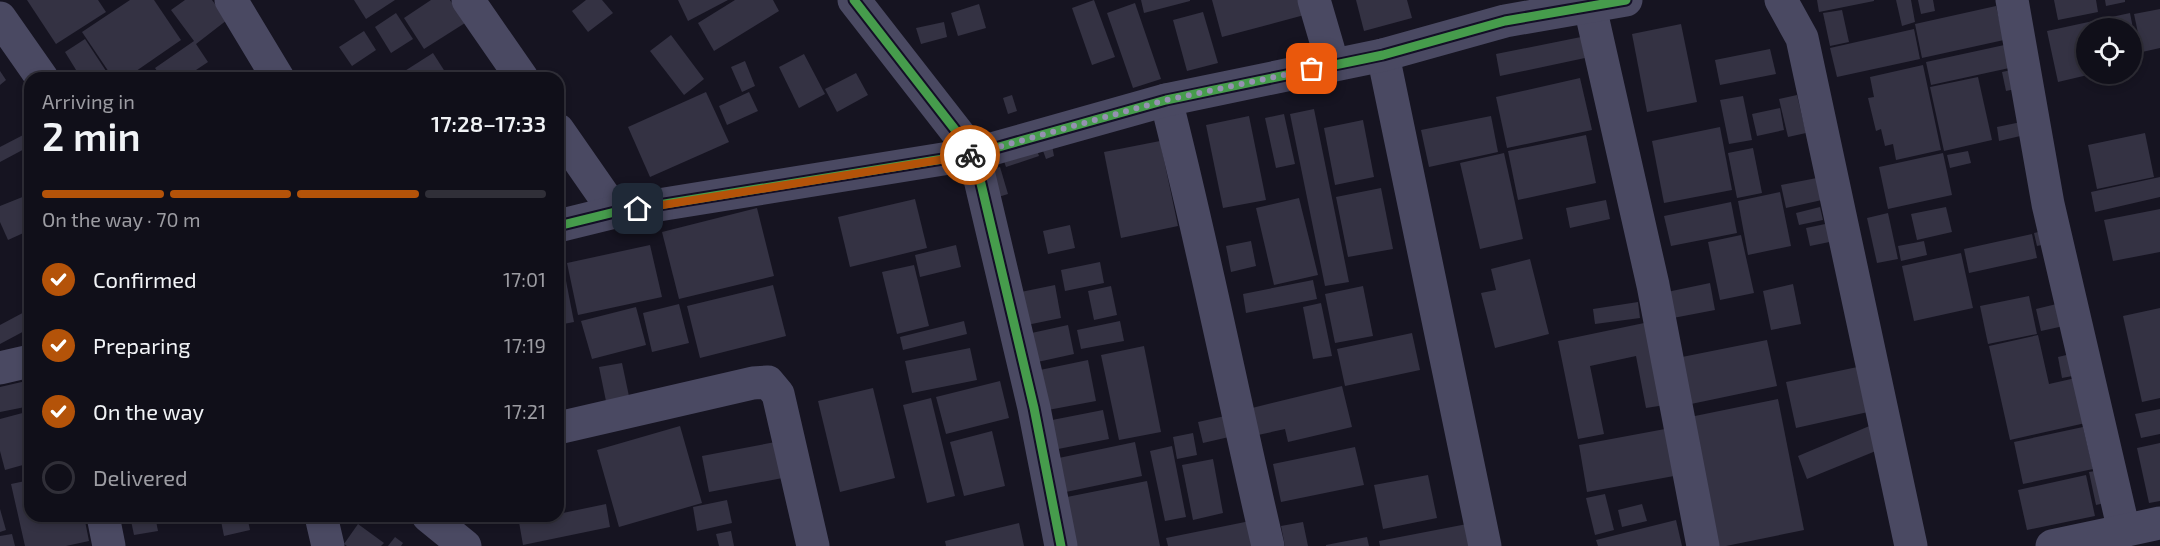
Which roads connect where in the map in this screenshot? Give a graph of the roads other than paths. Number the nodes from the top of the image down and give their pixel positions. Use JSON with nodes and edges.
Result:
{"nodes":[{"id":1,"x":231,"y":0,"type":"edge"},
{"id":2,"x":468,"y":0,"type":"edge"},
{"id":3,"x":854,"y":0,"type":"edge"},
{"id":4,"x":1314,"y":0,"type":"edge"},
{"id":5,"x":1626,"y":0,"type":"edge"},
{"id":6,"x":1781,"y":0,"type":"edge"},
{"id":7,"x":2012,"y":0,"type":"edge"},
{"id":8,"x":1590,"y":7,"type":"junction"},
{"id":9,"x":1503,"y":11,"type":"edge"},
{"id":10,"x":0,"y":18,"type":"edge"},
{"id":11,"x":1383,"y":55,"type":"junction"},
{"id":12,"x":1333,"y":65,"type":"junction"},
{"id":13,"x":38,"y":72,"type":"edge"},
{"id":14,"x":274,"y":72,"type":"edge"},
{"id":15,"x":518,"y":72,"type":"edge"},
{"id":16,"x":1166,"y":100,"type":"junction"},
{"id":17,"x":564,"y":139,"type":"edge"},
{"id":18,"x":974,"y":154,"type":"junction"},
{"id":19,"x":615,"y":212,"type":"junction"},
{"id":20,"x":564,"y":225,"type":"edge"},
{"id":21,"x":24,"y":362,"type":"edge"},
{"id":22,"x":0,"y":368,"type":"edge"},
{"id":23,"x":564,"y":427,"type":"edge"},
{"id":24,"x":104,"y":522,"type":"edge"},
{"id":25,"x":322,"y":522,"type":"edge"},
{"id":26,"x":435,"y":522,"type":"edge"},
{"id":27,"x":2160,"y":523,"type":"edge"},
{"id":28,"x":2124,"y":531,"type":"junction"},
{"id":29,"x":109,"y":546,"type":"edge"},
{"id":30,"x":328,"y":546,"type":"edge"},
{"id":31,"x":465,"y":546,"type":"edge"},
{"id":32,"x":813,"y":546,"type":"edge"},
{"id":33,"x":1061,"y":546,"type":"edge"},
{"id":34,"x":1268,"y":546,"type":"edge"},
{"id":35,"x":1485,"y":546,"type":"edge"},
{"id":36,"x":1703,"y":546,"type":"edge"},
{"id":37,"x":1911,"y":546,"type":"edge"},
{"id":38,"x":2052,"y":546,"type":"edge"}],
"edges":[{"from":1,"to":14,"type":"street"},
{"from":2,"to":15,"type":"street"},
{"from":3,"to":18,"type":"street"},
{"from":4,"to":12,"type":"street"},
{"from":5,"to":8,"type":"street"},
{"from":6,"to":37,"type":"street"},
{"from":7,"to":28,"type":"street"},
{"from":8,"to":9,"type":"street"},
{"from":8,"to":36,"type":"street"},
{"from":9,"to":11,"type":"street"},
{"from":10,"to":13,"type":"street"},
{"from":11,"to":12,"type":"street"},
{"from":11,"to":35,"type":"street"},
{"from":12,"to":16,"type":"street"},
{"from":16,"to":18,"type":"street"},
{"from":16,"to":34,"type":"street"},
{"from":17,"to":19,"type":"street"},
{"from":18,"to":19,"type":"street"},
{"from":18,"to":33,"type":"street"},
{"from":19,"to":20,"type":"street"},
{"from":21,"to":22,"type":"street"},
{"from":23,"to":32,"type":"street"},
{"from":24,"to":29,"type":"street"},
{"from":25,"to":30,"type":"street"},
{"from":26,"to":31,"type":"street"},
{"from":27,"to":28,"type":"street"},
{"from":28,"to":38,"type":"street"}]}
